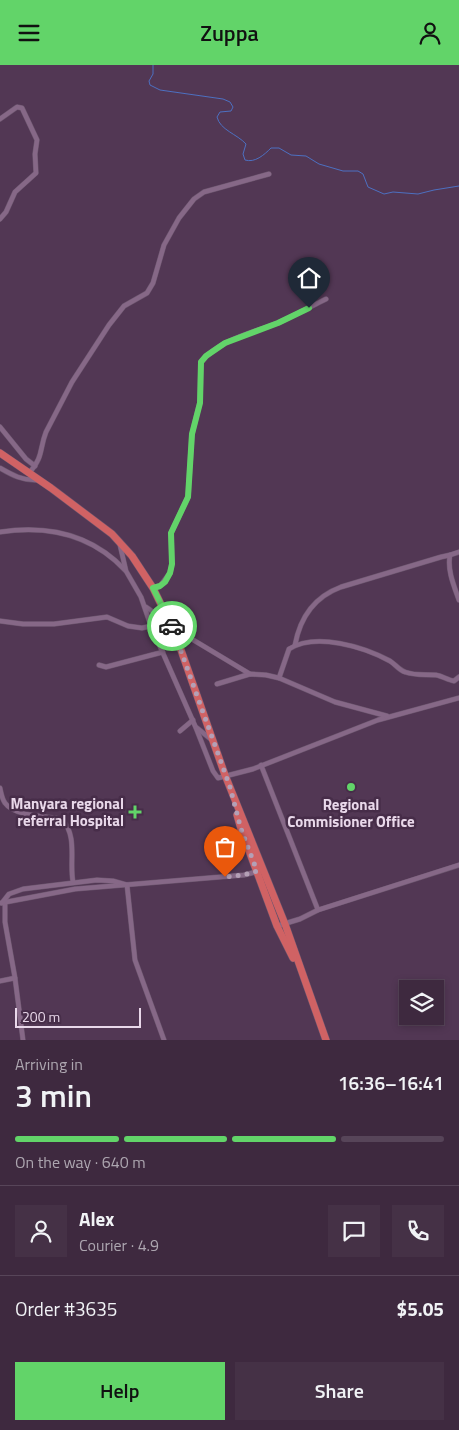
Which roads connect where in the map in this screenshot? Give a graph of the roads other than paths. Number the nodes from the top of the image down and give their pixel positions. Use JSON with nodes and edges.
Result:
{"nodes":[{"id":1,"x":0,"y":119,"type":"edge"},
{"id":2,"x":270,"y":174,"type":"dead end"},
{"id":3,"x":0,"y":219,"type":"edge"},
{"id":4,"x":326,"y":299,"type":"dead end"},
{"id":5,"x":0,"y":427,"type":"edge"},
{"id":6,"x":0,"y":453,"type":"edge"},
{"id":7,"x":35,"y":466,"type":"junction"},
{"id":8,"x":0,"y":468,"type":"edge"},
{"id":9,"x":29,"y":473,"type":"junction"},
{"id":10,"x":39,"y":480,"type":"junction"},
{"id":11,"x":0,"y":532,"type":"edge"},
{"id":12,"x":120,"y":541,"type":"junction"},
{"id":13,"x":459,"y":552,"type":"edge"},
{"id":14,"x":450,"y":555,"type":"junction"},
{"id":15,"x":126,"y":571,"type":"junction"},
{"id":16,"x":153,"y":588,"type":"junction"},
{"id":17,"x":459,"y":600,"type":"edge"},
{"id":18,"x":145,"y":606,"type":"junction"},
{"id":19,"x":0,"y":621,"type":"edge"},
{"id":20,"x":171,"y":624,"type":"junction"},
{"id":21,"x":151,"y":625,"type":"junction"},
{"id":22,"x":295,"y":645,"type":"junction"},
{"id":23,"x":163,"y":652,"type":"junction"},
{"id":24,"x":99,"y":665,"type":"dead end"},
{"id":25,"x":250,"y":674,"type":"junction"},
{"id":26,"x":459,"y":677,"type":"edge"},
{"id":27,"x":279,"y":678,"type":"junction"},
{"id":28,"x":217,"y":684,"type":"dead end"},
{"id":29,"x":459,"y":699,"type":"edge"},
{"id":30,"x":389,"y":717,"type":"junction"},
{"id":31,"x":193,"y":720,"type":"junction"},
{"id":32,"x":196,"y":728,"type":"junction"},
{"id":33,"x":180,"y":731,"type":"dead end"},
{"id":34,"x":213,"y":741,"type":"junction"},
{"id":35,"x":261,"y":765,"type":"junction"},
{"id":36,"x":226,"y":775,"type":"junction"},
{"id":37,"x":0,"y":788,"type":"edge"},
{"id":38,"x":459,"y":865,"type":"edge"},
{"id":39,"x":260,"y":871,"type":"junction"},
{"id":40,"x":73,"y":882,"type":"junction"},
{"id":41,"x":127,"y":885,"type":"junction"},
{"id":42,"x":2,"y":903,"type":"edge"},
{"id":43,"x":318,"y":910,"type":"junction"},
{"id":44,"x":285,"y":923,"type":"junction"},
{"id":45,"x":277,"y":926,"type":"junction"},
{"id":46,"x":15,"y":978,"type":"junction"},
{"id":47,"x":0,"y":981,"type":"edge"},
{"id":48,"x":304,"y":982,"type":"junction"},
{"id":49,"x":23,"y":1040,"type":"edge"},
{"id":50,"x":164,"y":1040,"type":"edge"},
{"id":51,"x":326,"y":1040,"type":"edge"}],
"edges":[{"from":1,"to":3,"type":"street"},
{"from":2,"to":7,"type":"street"},
{"from":4,"to":16,"type":"street"},
{"from":5,"to":7,"type":"street"},
{"from":6,"to":9,"type":"highway"},
{"from":7,"to":9,"type":"street"},
{"from":8,"to":10,"type":"street"},
{"from":9,"to":10,"type":"highway"},
{"from":10,"to":12,"type":"highway"},
{"from":11,"to":15,"type":"street"},
{"from":12,"to":15,"type":"street"},
{"from":12,"to":16,"type":"highway"},
{"from":13,"to":14,"type":"street"},
{"from":14,"to":17,"type":"street"},
{"from":14,"to":22,"type":"street"},
{"from":15,"to":18,"type":"street"},
{"from":16,"to":20,"type":"highway"},
{"from":18,"to":20,"type":"street"},
{"from":18,"to":21,"type":"street"},
{"from":19,"to":21,"type":"street"},
{"from":20,"to":25,"type":"street"},
{"from":20,"to":34,"type":"highway"},
{"from":21,"to":23,"type":"street"},
{"from":22,"to":26,"type":"street"},
{"from":22,"to":27,"type":"street"},
{"from":23,"to":24,"type":"street"},
{"from":23,"to":31,"type":"street"},
{"from":25,"to":27,"type":"street"},
{"from":25,"to":28,"type":"street"},
{"from":27,"to":30,"type":"street"},
{"from":29,"to":30,"type":"street"},
{"from":30,"to":35,"type":"street"},
{"from":31,"to":32,"type":"street"},
{"from":31,"to":33,"type":"street"},
{"from":32,"to":34,"type":"street"},
{"from":32,"to":36,"type":"street"},
{"from":34,"to":36,"type":"highway"},
{"from":35,"to":36,"type":"street"},
{"from":35,"to":43,"type":"street"},
{"from":36,"to":39,"type":"highway"},
{"from":37,"to":40,"type":"street"},
{"from":38,"to":43,"type":"street"},
{"from":39,"to":41,"type":"street"},
{"from":39,"to":44,"type":"highway"},
{"from":39,"to":45,"type":"highway"},
{"from":40,"to":41,"type":"street"},
{"from":40,"to":42,"type":"street"},
{"from":41,"to":42,"type":"street"},
{"from":41,"to":50,"type":"street"},
{"from":42,"to":46,"type":"street"},
{"from":43,"to":44,"type":"street"},
{"from":44,"to":45,"type":"street"},
{"from":44,"to":48,"type":"highway"},
{"from":45,"to":48,"type":"highway"},
{"from":46,"to":47,"type":"street"},
{"from":46,"to":49,"type":"street"},
{"from":48,"to":51,"type":"highway"}]}
